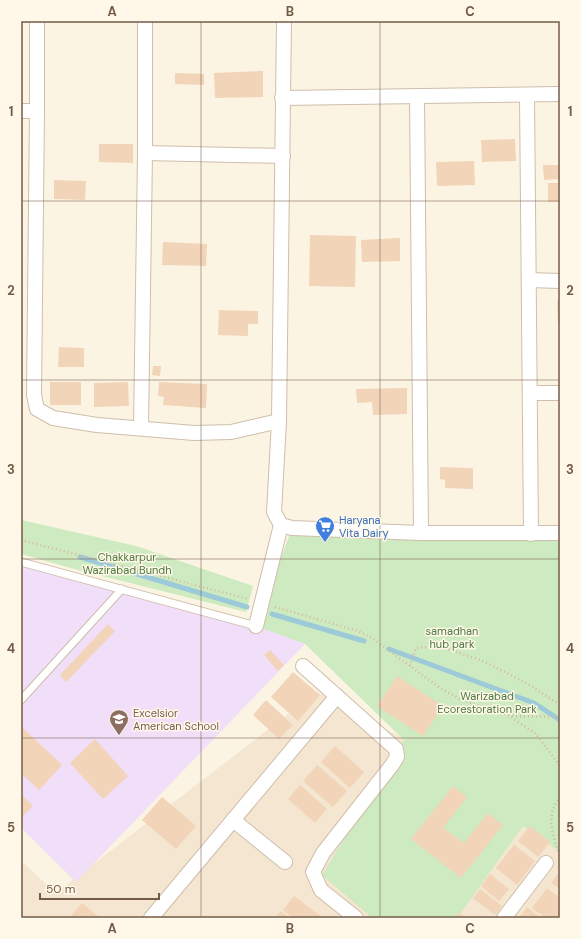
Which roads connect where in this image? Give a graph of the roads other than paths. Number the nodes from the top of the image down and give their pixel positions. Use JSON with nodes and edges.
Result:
{"nodes":[{"id":1,"x":37,"y":21,"type":"edge"},
{"id":2,"x":145,"y":21,"type":"edge"},
{"id":3,"x":284,"y":21,"type":"edge"},
{"id":4,"x":560,"y":94,"type":"edge"},
{"id":5,"x":527,"y":95,"type":"junction"},
{"id":6,"x":417,"y":96,"type":"junction"},
{"id":7,"x":282,"y":98,"type":"junction"},
{"id":8,"x":21,"y":111,"type":"edge"},
{"id":9,"x":37,"y":111,"type":"junction"},
{"id":10,"x":145,"y":153,"type":"junction"},
{"id":11,"x":283,"y":156,"type":"junction"},
{"id":12,"x":529,"y":280,"type":"junction"},
{"id":13,"x":560,"y":281,"type":"edge"},
{"id":14,"x":530,"y":393,"type":"junction"},
{"id":15,"x":560,"y":393,"type":"edge"},
{"id":16,"x":279,"y":421,"type":"junction"},
{"id":17,"x":142,"y":428,"type":"junction"},
{"id":18,"x":281,"y":525,"type":"junction"},
{"id":19,"x":421,"y":533,"type":"junction"},
{"id":20,"x":532,"y":534,"type":"junction"},
{"id":21,"x":560,"y":534,"type":"edge"},
{"id":22,"x":21,"y":562,"type":"edge"},
{"id":23,"x":122,"y":589,"type":"junction"},
{"id":24,"x":256,"y":626,"type":"joint"},
{"id":25,"x":303,"y":666,"type":"dead end"},
{"id":26,"x":337,"y":696,"type":"junction"},
{"id":27,"x":21,"y":700,"type":"edge"},
{"id":28,"x":233,"y":820,"type":"junction"},
{"id":29,"x":285,"y":862,"type":"dead end"},
{"id":30,"x":546,"y":863,"type":"dead end"},
{"id":31,"x":353,"y":917,"type":"edge"},
{"id":32,"x":151,"y":918,"type":"edge"},
{"id":33,"x":504,"y":918,"type":"edge"}],
"edges":[{"from":1,"to":9,"type":"street"},
{"from":2,"to":10,"type":"street"},
{"from":3,"to":7,"type":"street"},
{"from":4,"to":5,"type":"street"},
{"from":5,"to":6,"type":"street"},
{"from":5,"to":12,"type":"street"},
{"from":6,"to":7,"type":"street"},
{"from":6,"to":19,"type":"street"},
{"from":7,"to":11,"type":"street"},
{"from":8,"to":9,"type":"street"},
{"from":9,"to":17,"type":"street"},
{"from":10,"to":11,"type":"street"},
{"from":10,"to":17,"type":"street"},
{"from":11,"to":16,"type":"street"},
{"from":12,"to":13,"type":"street"},
{"from":12,"to":14,"type":"street"},
{"from":14,"to":15,"type":"street"},
{"from":14,"to":20,"type":"street"},
{"from":16,"to":17,"type":"street"},
{"from":16,"to":18,"type":"street"},
{"from":18,"to":19,"type":"street"},
{"from":18,"to":24,"type":"street"},
{"from":19,"to":20,"type":"street"},
{"from":20,"to":21,"type":"street"},
{"from":22,"to":23,"type":"lane"},
{"from":23,"to":24,"type":"lane"},
{"from":23,"to":27,"type":"lane"},
{"from":25,"to":26,"type":"street"},
{"from":26,"to":28,"type":"street"},
{"from":26,"to":31,"type":"street"},
{"from":28,"to":29,"type":"street"},
{"from":28,"to":32,"type":"street"},
{"from":30,"to":33,"type":"street"}]}
